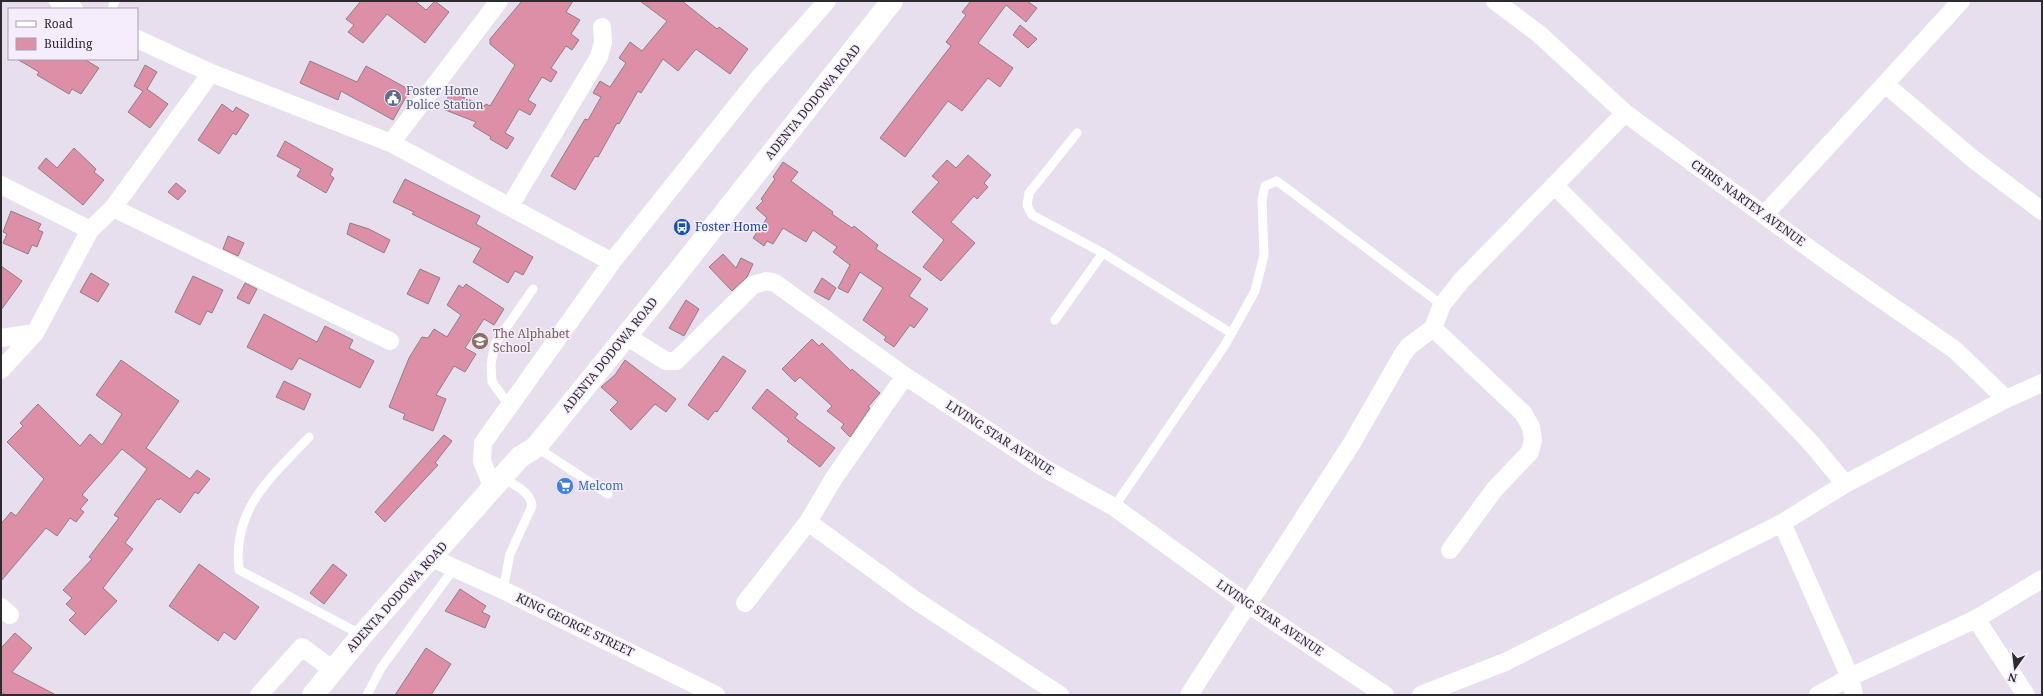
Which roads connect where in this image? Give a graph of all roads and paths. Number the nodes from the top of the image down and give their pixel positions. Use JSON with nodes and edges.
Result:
{"nodes":[{"id":1,"x":58,"y":1,"type":"edge"},
{"id":2,"x":499,"y":1,"type":"edge"},
{"id":3,"x":827,"y":1,"type":"edge"},
{"id":4,"x":892,"y":1,"type":"edge"},
{"id":5,"x":1495,"y":1,"type":"edge"},
{"id":6,"x":1962,"y":1,"type":"edge"},
{"id":7,"x":72,"y":8,"type":"edge"},
{"id":8,"x":602,"y":27,"type":"dead end"},
{"id":9,"x":138,"y":39,"type":"edge"},
{"id":10,"x":211,"y":73,"type":"junction"},
{"id":11,"x":1885,"y":84,"type":"junction"},
{"id":12,"x":1625,"y":113,"type":"junction"},
{"id":13,"x":1077,"y":133,"type":"dead end"},
{"id":14,"x":391,"y":143,"type":"junction"},
{"id":15,"x":1,"y":185,"type":"edge"},
{"id":16,"x":1554,"y":185,"type":"junction"},
{"id":17,"x":510,"y":206,"type":"junction"},
{"id":18,"x":113,"y":208,"type":"junction"},
{"id":19,"x":2042,"y":211,"type":"edge"},
{"id":20,"x":1765,"y":214,"type":"junction"},
{"id":21,"x":90,"y":230,"type":"junction"},
{"id":22,"x":1103,"y":253,"type":"junction"},
{"id":23,"x":612,"y":262,"type":"junction"},
{"id":24,"x":533,"y":289,"type":"dead end"},
{"id":25,"x":1442,"y":305,"type":"junction"},
{"id":26,"x":1055,"y":320,"type":"dead end"},
{"id":27,"x":1433,"y":328,"type":"junction"},
{"id":28,"x":1231,"y":332,"type":"junction"},
{"id":29,"x":35,"y":333,"type":"junction"},
{"id":30,"x":626,"y":336,"type":"junction"},
{"id":31,"x":1,"y":338,"type":"edge"},
{"id":32,"x":390,"y":341,"type":"dead end"},
{"id":33,"x":1,"y":370,"type":"edge"},
{"id":34,"x":905,"y":376,"type":"junction"},
{"id":35,"x":2042,"y":383,"type":"edge"},
{"id":36,"x":2006,"y":399,"type":"junction"},
{"id":37,"x":509,"y":405,"type":"junction"},
{"id":38,"x":309,"y":437,"type":"dead end"},
{"id":39,"x":536,"y":446,"type":"junction"},
{"id":40,"x":498,"y":483,"type":"junction"},
{"id":41,"x":1845,"y":484,"type":"junction"},
{"id":42,"x":608,"y":494,"type":"dead end"},
{"id":43,"x":1114,"y":507,"type":"junction"},
{"id":44,"x":808,"y":522,"type":"junction"},
{"id":45,"x":1782,"y":523,"type":"junction"},
{"id":46,"x":1450,"y":550,"type":"dead end"},
{"id":47,"x":432,"y":558,"type":"junction"},
{"id":48,"x":455,"y":567,"type":"junction"},
{"id":49,"x":2042,"y":579,"type":"edge"},
{"id":50,"x":503,"y":590,"type":"junction"},
{"id":51,"x":745,"y":603,"type":"dead end"},
{"id":52,"x":1248,"y":604,"type":"junction"},
{"id":53,"x":1976,"y":619,"type":"junction"},
{"id":54,"x":362,"y":635,"type":"junction"},
{"id":55,"x":333,"y":670,"type":"junction"},
{"id":56,"x":1850,"y":678,"type":"junction"},
{"id":57,"x":259,"y":695,"type":"edge"},
{"id":58,"x":313,"y":695,"type":"edge"},
{"id":59,"x":367,"y":695,"type":"edge"},
{"id":60,"x":716,"y":695,"type":"edge"},
{"id":61,"x":1060,"y":695,"type":"edge"},
{"id":62,"x":1188,"y":695,"type":"edge"},
{"id":63,"x":1384,"y":695,"type":"edge"},
{"id":64,"x":1421,"y":695,"type":"edge"},
{"id":65,"x":1818,"y":695,"type":"edge"},
{"id":66,"x":1854,"y":695,"type":"edge"},
{"id":67,"x":2026,"y":695,"type":"edge"}],
"edges":[{"from":1,"to":7,"type":"street"},
{"from":2,"to":14,"type":"street"},
{"from":3,"to":23,"type":"street"},
{"from":4,"to":30,"type":"main road","name":"ADENTA DODOWA ROAD"},
{"from":5,"to":12,"type":"street","name":"CHRIS NARTEY AVENUE"},
{"from":6,"to":11,"type":"street"},
{"from":8,"to":17,"type":"street"},
{"from":9,"to":10,"type":"street"},
{"from":10,"to":14,"type":"street"},
{"from":10,"to":18,"type":"street"},
{"from":11,"to":19,"type":"street"},
{"from":11,"to":20,"type":"street"},
{"from":12,"to":16,"type":"street"},
{"from":12,"to":20,"type":"street","name":"CHRIS NARTEY AVENUE"},
{"from":13,"to":22,"type":"lane"},
{"from":14,"to":17,"type":"street"},
{"from":15,"to":21,"type":"street"},
{"from":16,"to":25,"type":"street"},
{"from":16,"to":41,"type":"street"},
{"from":17,"to":23,"type":"street"},
{"from":18,"to":21,"type":"street"},
{"from":18,"to":32,"type":"street"},
{"from":20,"to":36,"type":"street","name":"CHRIS NARTEY AVENUE"},
{"from":21,"to":29,"type":"street"},
{"from":22,"to":26,"type":"lane"},
{"from":22,"to":28,"type":"lane"},
{"from":23,"to":37,"type":"street"},
{"from":24,"to":37,"type":"lane"},
{"from":25,"to":27,"type":"street"},
{"from":25,"to":28,"type":"lane"},
{"from":27,"to":46,"type":"street"},
{"from":27,"to":52,"type":"street"},
{"from":28,"to":43,"type":"lane"},
{"from":29,"to":31,"type":"street"},
{"from":29,"to":33,"type":"street"},
{"from":30,"to":34,"type":"street","name":"LIVING STAR AVENUE"},
{"from":30,"to":39,"type":"main road","name":"ADENTA DODOWA ROAD"},
{"from":34,"to":43,"type":"street","name":"LIVING STAR AVENUE"},
{"from":34,"to":44,"type":"street"},
{"from":35,"to":36,"type":"street"},
{"from":36,"to":41,"type":"street"},
{"from":37,"to":40,"type":"street"},
{"from":38,"to":54,"type":"lane"},
{"from":39,"to":40,"type":"main road","name":"ADENTA DODOWA ROAD"},
{"from":39,"to":42,"type":"lane"},
{"from":40,"to":47,"type":"main road","name":"ADENTA DODOWA ROAD"},
{"from":40,"to":50,"type":"lane"},
{"from":41,"to":45,"type":"street"},
{"from":43,"to":52,"type":"street","name":"LIVING STAR AVENUE"},
{"from":44,"to":51,"type":"street"},
{"from":44,"to":61,"type":"street"},
{"from":45,"to":56,"type":"street"},
{"from":45,"to":64,"type":"street"},
{"from":47,"to":48,"type":"street","name":"KING GEORGE STREET"},
{"from":47,"to":54,"type":"main road","name":"ADENTA DODOWA ROAD"},
{"from":48,"to":50,"type":"street","name":"KING GEORGE STREET"},
{"from":48,"to":59,"type":"lane"},
{"from":49,"to":53,"type":"street"},
{"from":50,"to":60,"type":"street","name":"KING GEORGE STREET"},
{"from":52,"to":62,"type":"street"},
{"from":52,"to":63,"type":"street","name":"LIVING STAR AVENUE"},
{"from":53,"to":56,"type":"street"},
{"from":53,"to":67,"type":"street"},
{"from":54,"to":55,"type":"main road","name":"ADENTA DODOWA ROAD"},
{"from":55,"to":57,"type":"street"},
{"from":55,"to":58,"type":"main road","name":"ADENTA DODOWA ROAD"},
{"from":56,"to":65,"type":"street"},
{"from":56,"to":66,"type":"street"}]}
